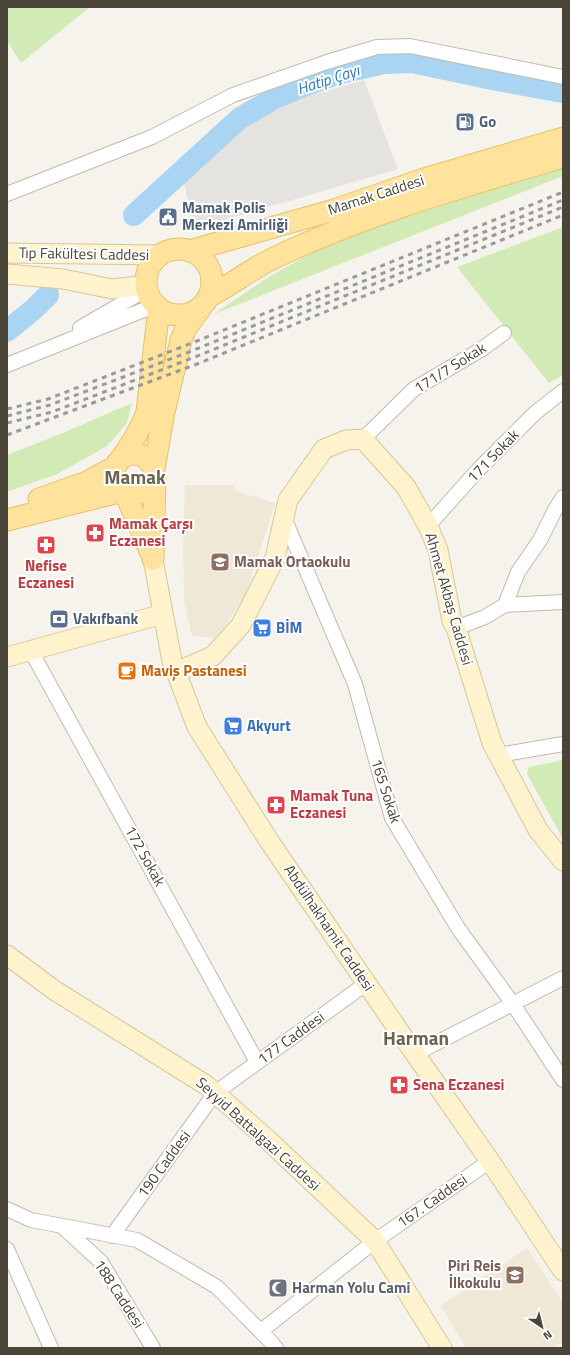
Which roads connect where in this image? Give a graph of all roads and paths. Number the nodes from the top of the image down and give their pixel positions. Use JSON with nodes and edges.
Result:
{"nodes":[{"id":1,"x":563,"y":77,"type":"edge"},
{"id":2,"x":563,"y":138,"type":"edge"},
{"id":3,"x":563,"y":157,"type":"edge"},
{"id":4,"x":7,"y":194,"type":"edge"},
{"id":5,"x":189,"y":251,"type":"junction"},
{"id":6,"x":7,"y":253,"type":"edge"},
{"id":7,"x":161,"y":255,"type":"junction"},
{"id":8,"x":7,"y":274,"type":"edge"},
{"id":9,"x":152,"y":297,"type":"junction"},
{"id":10,"x":205,"y":301,"type":"junction"},
{"id":11,"x":504,"y":333,"type":"dead end"},
{"id":12,"x":7,"y":365,"type":"edge"},
{"id":13,"x":563,"y":392,"type":"edge"},
{"id":14,"x":363,"y":440,"type":"junction"},
{"id":15,"x":117,"y":463,"type":"junction"},
{"id":16,"x":154,"y":472,"type":"junction"},
{"id":17,"x":124,"y":492,"type":"junction"},
{"id":18,"x":563,"y":496,"type":"edge"},
{"id":19,"x":7,"y":509,"type":"edge"},
{"id":20,"x":284,"y":518,"type":"junction"},
{"id":21,"x":7,"y":520,"type":"edge"},
{"id":22,"x":428,"y":526,"type":"junction"},
{"id":23,"x":153,"y":559,"type":"junction"},
{"id":24,"x":563,"y":602,"type":"edge"},
{"id":25,"x":505,"y":605,"type":"junction"},
{"id":26,"x":163,"y":614,"type":"junction"},
{"id":27,"x":456,"y":628,"type":"junction"},
{"id":28,"x":31,"y":651,"type":"junction"},
{"id":29,"x":7,"y":658,"type":"edge"},
{"id":30,"x":176,"y":672,"type":"junction"},
{"id":31,"x":563,"y":744,"type":"edge"},
{"id":32,"x":499,"y":756,"type":"junction"},
{"id":33,"x":563,"y":861,"type":"edge"},
{"id":34,"x":7,"y":955,"type":"edge"},
{"id":35,"x":563,"y":978,"type":"edge"},
{"id":36,"x":367,"y":983,"type":"junction"},
{"id":37,"x":513,"y":1004,"type":"junction"},
{"id":38,"x":415,"y":1054,"type":"junction"},
{"id":39,"x":257,"y":1062,"type":"junction"},
{"id":40,"x":563,"y":1080,"type":"edge"},
{"id":41,"x":215,"y":1093,"type":"junction"},
{"id":42,"x":490,"y":1161,"type":"junction"},
{"id":43,"x":7,"y":1209,"type":"edge"},
{"id":44,"x":63,"y":1226,"type":"junction"},
{"id":45,"x":112,"y":1236,"type":"junction"},
{"id":46,"x":375,"y":1241,"type":"junction"},
{"id":47,"x":7,"y":1249,"type":"edge"},
{"id":48,"x":563,"y":1271,"type":"edge"},
{"id":49,"x":14,"y":1280,"type":"edge"},
{"id":50,"x":261,"y":1331,"type":"junction"},
{"id":51,"x":51,"y":1348,"type":"edge"},
{"id":52,"x":153,"y":1348,"type":"edge"},
{"id":53,"x":276,"y":1348,"type":"edge"},
{"id":54,"x":442,"y":1348,"type":"edge"}],
"edges":[{"from":1,"to":4,"type":"street"},
{"from":2,"to":5,"type":"main road","name":"Mamak Caddesi"},
{"from":3,"to":10,"type":"main road","name":"Mamak Caddesi"},
{"from":5,"to":7,"type":"main road"},
{"from":5,"to":10,"type":"main road"},
{"from":6,"to":7,"type":"street","name":"Tıp Fakültesi Caddesi"},
{"from":7,"to":9,"type":"main road"},
{"from":8,"to":9,"type":"street","name":"Tıp Fakültesi Caddesi"},
{"from":9,"to":10,"type":"main road"},
{"from":9,"to":12,"type":"street"},
{"from":9,"to":15,"type":"main road"},
{"from":10,"to":16,"type":"main road","name":"Mamak Caddesi"},
{"from":11,"to":14,"type":"street","name":"171/7 Sokak"},
{"from":13,"to":22,"type":"street","name":"171 Sokak"},
{"from":14,"to":20,"type":"street"},
{"from":14,"to":22,"type":"street","name":"Ahmet Akbaş Caddesi"},
{"from":15,"to":16,"type":"main road"},
{"from":15,"to":17,"type":"main road"},
{"from":15,"to":19,"type":"main road"},
{"from":16,"to":17,"type":"main road"},
{"from":16,"to":23,"type":"main road","name":"Mamak Caddesi"},
{"from":17,"to":21,"type":"main road"},
{"from":17,"to":23,"type":"main road"},
{"from":18,"to":25,"type":"street"},
{"from":20,"to":30,"type":"street"},
{"from":20,"to":37,"type":"street","name":"165 Sokak"},
{"from":22,"to":27,"type":"street","name":"Ahmet Akbaş Caddesi"},
{"from":23,"to":26,"type":"street","name":"Abdülhakhamit Caddesi"},
{"from":24,"to":25,"type":"street"},
{"from":25,"to":27,"type":"street"},
{"from":26,"to":28,"type":"street"},
{"from":26,"to":30,"type":"street","name":"Abdülhakhamit Caddesi"},
{"from":27,"to":32,"type":"street","name":"Ahmet Akbaş Caddesi"},
{"from":28,"to":29,"type":"street"},
{"from":28,"to":39,"type":"street","name":"172 Sokak"},
{"from":30,"to":36,"type":"street","name":"Abdülhakhamit Caddesi"},
{"from":31,"to":32,"type":"street"},
{"from":32,"to":33,"type":"street","name":"Ahmet Akbaş Caddesi"},
{"from":34,"to":41,"type":"street","name":"Seyyid Battalgazi Caddesi"},
{"from":35,"to":37,"type":"street"},
{"from":36,"to":38,"type":"street","name":"Abdülhakhamit Caddesi"},
{"from":36,"to":39,"type":"street","name":"177 Caddesi"},
{"from":37,"to":38,"type":"street"},
{"from":37,"to":40,"type":"street","name":"165 Sokak"},
{"from":38,"to":42,"type":"street","name":"Abdülhakhamit Caddesi"},
{"from":39,"to":41,"type":"street","name":"177 Caddesi"},
{"from":41,"to":45,"type":"street","name":"190 Caddesi"},
{"from":41,"to":46,"type":"street","name":"Seyyid Battalgazi Caddesi"},
{"from":42,"to":46,"type":"street","name":"167. Caddesi"},
{"from":42,"to":48,"type":"street","name":"Abdülhakhamit Caddesi"},
{"from":43,"to":44,"type":"street"},
{"from":44,"to":45,"type":"street"},
{"from":44,"to":52,"type":"street","name":"188 Caddesi"},
{"from":45,"to":50,"type":"street"},
{"from":46,"to":50,"type":"street","name":"167. Caddesi"},
{"from":46,"to":54,"type":"street","name":"Seyyid Battalgazi Caddesi"},
{"from":47,"to":49,"type":"street"},
{"from":49,"to":51,"type":"street"},
{"from":50,"to":53,"type":"street"}]}
